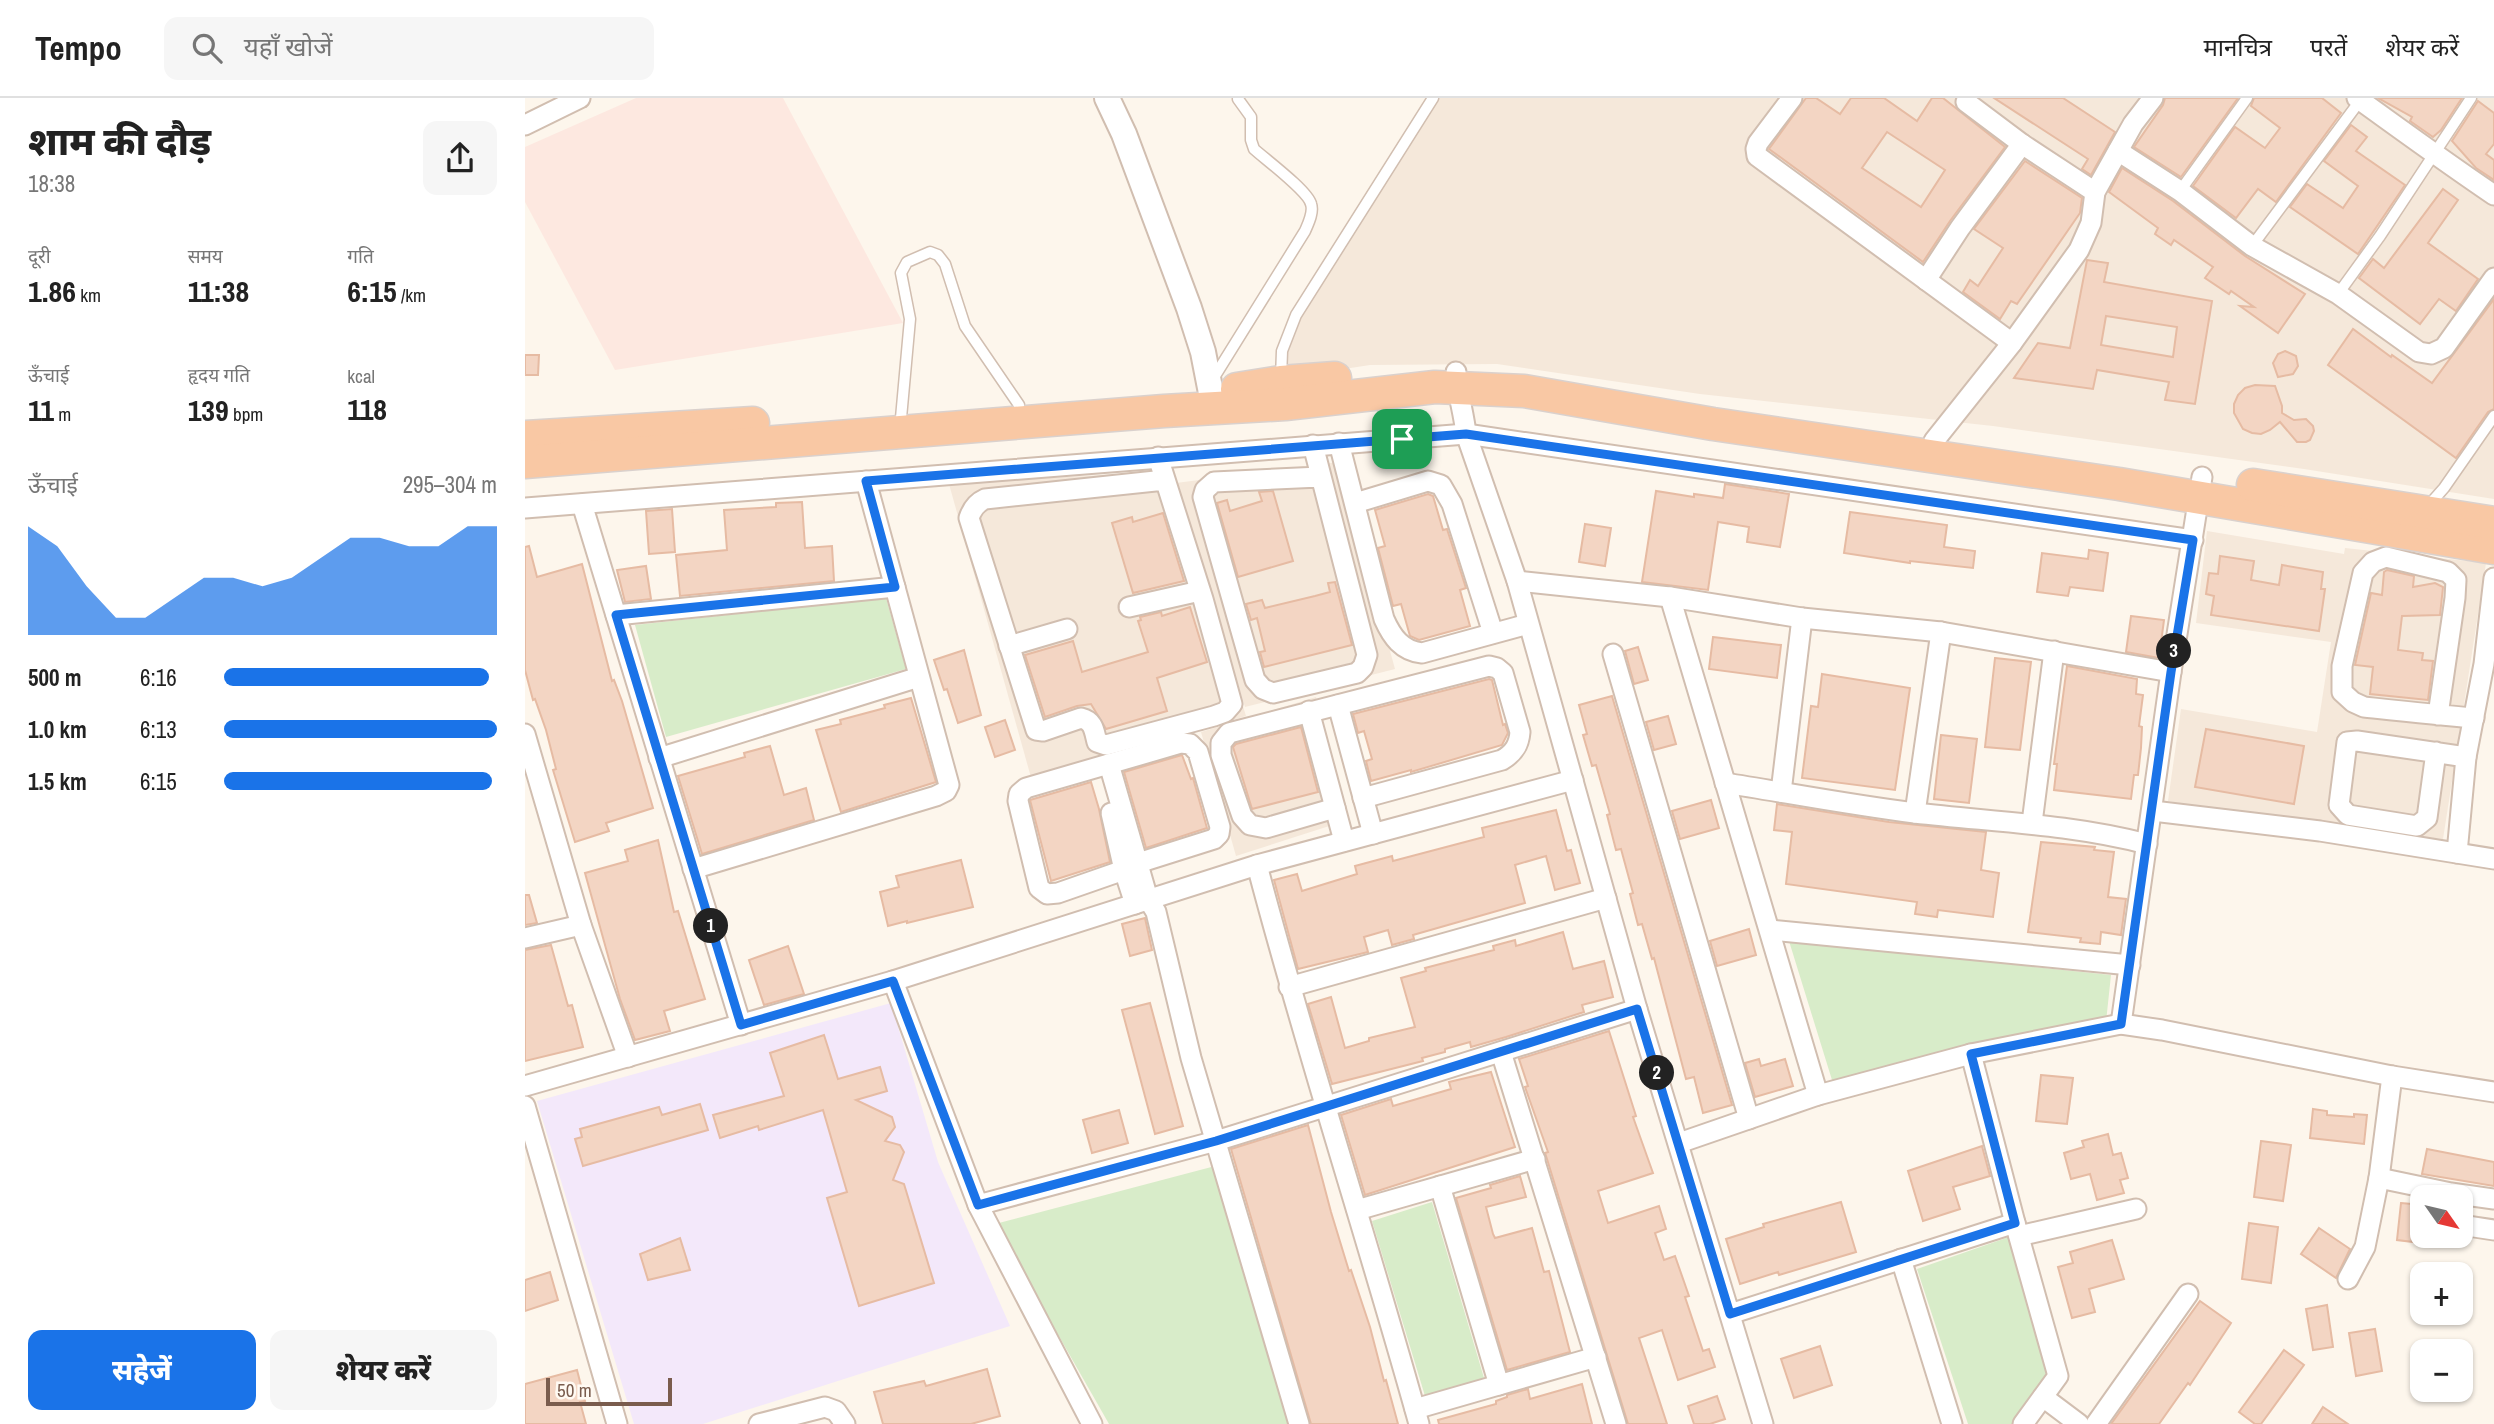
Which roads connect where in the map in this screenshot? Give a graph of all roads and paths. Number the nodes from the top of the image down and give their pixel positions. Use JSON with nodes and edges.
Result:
{"nodes":[{"id":1,"x":580,"y":98,"type":"edge"},
{"id":2,"x":1107,"y":98,"type":"edge"},
{"id":3,"x":1433,"y":98,"type":"edge"},
{"id":4,"x":1792,"y":98,"type":"edge"},
{"id":5,"x":2153,"y":98,"type":"edge"},
{"id":6,"x":2246,"y":98,"type":"edge"},
{"id":7,"x":2471,"y":98,"type":"edge"},
{"id":8,"x":1238,"y":99,"type":"edge"},
{"id":9,"x":1965,"y":99,"type":"edge"},
{"id":10,"x":2360,"y":99,"type":"edge"},
{"id":11,"x":525,"y":125,"type":"edge"},
{"id":12,"x":2022,"y":144,"type":"junction"},
{"id":13,"x":2117,"y":151,"type":"junction"},
{"id":14,"x":2434,"y":155,"type":"junction"},
{"id":15,"x":2180,"y":191,"type":"junction"},
{"id":16,"x":2095,"y":192,"type":"junction"},
{"id":17,"x":2494,"y":195,"type":"edge"},
{"id":18,"x":2252,"y":246,"type":"junction"},
{"id":19,"x":2494,"y":278,"type":"edge"},
{"id":20,"x":1926,"y":280,"type":"junction"},
{"id":21,"x":2338,"y":294,"type":"junction"},
{"id":22,"x":2012,"y":343,"type":"junction"},
{"id":23,"x":1456,"y":380,"type":"junction"},
{"id":24,"x":1281,"y":382,"type":"junction"},
{"id":25,"x":1210,"y":389,"type":"junction"},
{"id":26,"x":1019,"y":405,"type":"junction"},
{"id":27,"x":1693,"y":411,"type":"junction"},
{"id":28,"x":2494,"y":416,"type":"edge"},
{"id":29,"x":900,"y":422,"type":"junction"},
{"id":30,"x":1466,"y":434,"type":"junction"},
{"id":31,"x":525,"y":438,"type":"edge"},
{"id":32,"x":1934,"y":441,"type":"junction"},
{"id":33,"x":1339,"y":443,"type":"junction"},
{"id":34,"x":578,"y":445,"type":"junction"},
{"id":35,"x":1313,"y":445,"type":"junction"},
{"id":36,"x":1158,"y":457,"type":"junction"},
{"id":37,"x":525,"y":462,"type":"edge"},
{"id":38,"x":1320,"y":477,"type":"junction"},
{"id":39,"x":1165,"y":480,"type":"junction"},
{"id":40,"x":866,"y":481,"type":"junction"},
{"id":41,"x":2200,"y":487,"type":"junction"},
{"id":42,"x":1355,"y":503,"type":"junction"},
{"id":43,"x":582,"y":504,"type":"junction"},
{"id":44,"x":525,"y":508,"type":"edge"},
{"id":45,"x":2422,"y":523,"type":"junction"},
{"id":46,"x":2494,"y":523,"type":"edge"},
{"id":47,"x":2193,"y":540,"type":"junction"},
{"id":48,"x":2494,"y":548,"type":"edge"},
{"id":49,"x":2494,"y":578,"type":"edge"},
{"id":50,"x":1517,"y":581,"type":"junction"},
{"id":51,"x":895,"y":587,"type":"junction"},
{"id":52,"x":1200,"y":591,"type":"junction"},
{"id":53,"x":1670,"y":597,"type":"junction"},
{"id":54,"x":1129,"y":607,"type":"dead end"},
{"id":55,"x":616,"y":615,"type":"junction"},
{"id":56,"x":1802,"y":618,"type":"junction"},
{"id":57,"x":1528,"y":624,"type":"junction"},
{"id":58,"x":1067,"y":629,"type":"dead end"},
{"id":59,"x":1941,"y":632,"type":"junction"},
{"id":60,"x":1493,"y":633,"type":"junction"},
{"id":61,"x":1009,"y":646,"type":"junction"},
{"id":62,"x":2054,"y":651,"type":"junction"},
{"id":63,"x":1613,"y":654,"type":"dead end"},
{"id":64,"x":2489,"y":665,"type":"edge"},
{"id":65,"x":2171,"y":672,"type":"junction"},
{"id":66,"x":919,"y":677,"type":"junction"},
{"id":67,"x":2487,"y":684,"type":"edge"},
{"id":68,"x":1338,"y":705,"type":"junction"},
{"id":69,"x":1309,"y":711,"type":"junction"},
{"id":70,"x":2438,"y":715,"type":"junction"},
{"id":71,"x":2474,"y":718,"type":"junction"},
{"id":72,"x":525,"y":734,"type":"edge"},
{"id":73,"x":2436,"y":752,"type":"junction"},
{"id":74,"x":2466,"y":757,"type":"junction"},
{"id":75,"x":659,"y":758,"type":"junction"},
{"id":76,"x":1105,"y":766,"type":"junction"},
{"id":77,"x":1573,"y":780,"type":"junction"},
{"id":78,"x":1725,"y":783,"type":"junction"},
{"id":79,"x":1781,"y":792,"type":"junction"},
{"id":80,"x":1363,"y":798,"type":"junction"},
{"id":81,"x":1335,"y":808,"type":"junction"},
{"id":82,"x":2153,"y":811,"type":"junction"},
{"id":83,"x":1915,"y":813,"type":"junction"},
{"id":84,"x":2032,"y":823,"type":"junction"},
{"id":85,"x":1373,"y":834,"type":"junction"},
{"id":86,"x":1344,"y":841,"type":"junction"},
{"id":87,"x":2147,"y":844,"type":"junction"},
{"id":88,"x":2457,"y":853,"type":"junction"},
{"id":89,"x":2494,"y":859,"type":"edge"},
{"id":90,"x":1257,"y":864,"type":"junction"},
{"id":91,"x":1131,"y":867,"type":"junction"},
{"id":92,"x":693,"y":869,"type":"junction"},
{"id":93,"x":1606,"y":898,"type":"junction"},
{"id":94,"x":1141,"y":902,"type":"junction"},
{"id":95,"x":581,"y":925,"type":"junction"},
{"id":96,"x":1770,"y":930,"type":"junction"},
{"id":97,"x":525,"y":939,"type":"edge"},
{"id":98,"x":2130,"y":965,"type":"junction"},
{"id":99,"x":893,"y":981,"type":"junction"},
{"id":100,"x":1289,"y":987,"type":"junction"},
{"id":101,"x":1637,"y":1009,"type":"junction"},
{"id":102,"x":2121,"y":1024,"type":"junction"},
{"id":103,"x":741,"y":1025,"type":"junction"},
{"id":104,"x":1501,"y":1052,"type":"junction"},
{"id":105,"x":1971,"y":1054,"type":"junction"},
{"id":106,"x":628,"y":1057,"type":"junction"},
{"id":107,"x":2392,"y":1076,"type":"junction"},
{"id":108,"x":525,"y":1086,"type":"edge"},
{"id":109,"x":2494,"y":1092,"type":"edge"},
{"id":110,"x":1818,"y":1095,"type":"junction"},
{"id":111,"x":525,"y":1106,"type":"edge"},
{"id":112,"x":1325,"y":1108,"type":"junction"},
{"id":113,"x":1749,"y":1119,"type":"junction"},
{"id":114,"x":1216,"y":1141,"type":"junction"},
{"id":115,"x":1679,"y":1143,"type":"junction"},
{"id":116,"x":1535,"y":1159,"type":"junction"},
{"id":117,"x":2379,"y":1178,"type":"junction"},
{"id":118,"x":1440,"y":1186,"type":"junction"},
{"id":119,"x":2494,"y":1199,"type":"edge"},
{"id":120,"x":978,"y":1205,"type":"junction"},
{"id":121,"x":2136,"y":1209,"type":"dead end"},
{"id":122,"x":1357,"y":1210,"type":"junction"},
{"id":123,"x":2473,"y":1226,"type":"edge"},
{"id":124,"x":2017,"y":1229,"type":"junction"},
{"id":125,"x":2494,"y":1230,"type":"edge"},
{"id":126,"x":1901,"y":1259,"type":"junction"},
{"id":127,"x":2348,"y":1279,"type":"dead end"},
{"id":128,"x":2188,"y":1294,"type":"dead end"},
{"id":129,"x":1730,"y":1314,"type":"junction"},
{"id":130,"x":1595,"y":1357,"type":"junction"},
{"id":131,"x":1499,"y":1385,"type":"junction"},
{"id":132,"x":2043,"y":1397,"type":"junction"},
{"id":133,"x":1417,"y":1417,"type":"edge"},
{"id":134,"x":617,"y":1424,"type":"edge"},
{"id":135,"x":759,"y":1424,"type":"edge"},
{"id":136,"x":845,"y":1424,"type":"edge"},
{"id":137,"x":1092,"y":1424,"type":"edge"},
{"id":138,"x":1299,"y":1424,"type":"edge"},
{"id":139,"x":1616,"y":1424,"type":"edge"},
{"id":140,"x":1763,"y":1424,"type":"edge"},
{"id":141,"x":1952,"y":1424,"type":"edge"},
{"id":142,"x":2023,"y":1424,"type":"edge"},
{"id":143,"x":2079,"y":1424,"type":"edge"},
{"id":144,"x":2096,"y":1424,"type":"edge"}],
"edges":[{"from":1,"to":11,"type":"street"},
{"from":2,"to":25,"type":"street"},
{"from":3,"to":24,"type":"lane"},
{"from":4,"to":20,"type":"street"},
{"from":5,"to":13,"type":"street"},
{"from":6,"to":15,"type":"lane"},
{"from":7,"to":14,"type":"lane"},
{"from":8,"to":25,"type":"lane"},
{"from":9,"to":12,"type":"street"},
{"from":10,"to":14,"type":"street"},
{"from":10,"to":18,"type":"lane"},
{"from":12,"to":16,"type":"street"},
{"from":12,"to":20,"type":"street"},
{"from":13,"to":15,"type":"street"},
{"from":13,"to":16,"type":"street"},
{"from":14,"to":17,"type":"street"},
{"from":14,"to":21,"type":"lane"},
{"from":15,"to":18,"type":"street"},
{"from":16,"to":22,"type":"street"},
{"from":18,"to":21,"type":"street"},
{"from":19,"to":21,"type":"street"},
{"from":20,"to":22,"type":"street"},
{"from":22,"to":32,"type":"street"},
{"from":23,"to":24,"type":"highway"},
{"from":23,"to":27,"type":"highway"},
{"from":23,"to":29,"type":"highway"},
{"from":23,"to":30,"type":"street"},
{"from":24,"to":25,"type":"highway"},
{"from":25,"to":26,"type":"highway"},
{"from":26,"to":29,"type":"highway"},
{"from":26,"to":29,"type":"lane"},
{"from":27,"to":32,"type":"highway"},
{"from":27,"to":41,"type":"highway"},
{"from":28,"to":45,"type":"lane"},
{"from":29,"to":34,"type":"highway"},
{"from":30,"to":33,"type":"street"},
{"from":30,"to":47,"type":"street"},
{"from":30,"to":50,"type":"street"},
{"from":31,"to":34,"type":"highway"},
{"from":32,"to":41,"type":"highway"},
{"from":33,"to":35,"type":"street"},
{"from":33,"to":42,"type":"street"},
{"from":34,"to":37,"type":"highway"},
{"from":35,"to":36,"type":"street"},
{"from":35,"to":38,"type":"street"},
{"from":36,"to":39,"type":"street"},
{"from":36,"to":40,"type":"street"},
{"from":38,"to":38,"type":"street"},
{"from":39,"to":52,"type":"street"},
{"from":39,"to":61,"type":"street"},
{"from":40,"to":43,"type":"street"},
{"from":40,"to":51,"type":"street"},
{"from":41,"to":45,"type":"highway"},
{"from":41,"to":47,"type":"street"},
{"from":42,"to":60,"type":"street"},
{"from":42,"to":60,"type":"street"},
{"from":43,"to":44,"type":"street"},
{"from":43,"to":55,"type":"street"},
{"from":45,"to":46,"type":"highway"},
{"from":45,"to":48,"type":"highway"},
{"from":47,"to":65,"type":"street"},
{"from":49,"to":64,"type":"street"},
{"from":50,"to":53,"type":"street"},
{"from":50,"to":57,"type":"street"},
{"from":51,"to":55,"type":"street"},
{"from":51,"to":66,"type":"street"},
{"from":52,"to":54,"type":"street"},
{"from":52,"to":61,"type":"street"},
{"from":53,"to":56,"type":"street"},
{"from":53,"to":78,"type":"street"},
{"from":55,"to":75,"type":"street"},
{"from":56,"to":59,"type":"street"},
{"from":56,"to":79,"type":"street"},
{"from":57,"to":60,"type":"street"},
{"from":57,"to":77,"type":"street"},
{"from":58,"to":61,"type":"street"},
{"from":59,"to":62,"type":"street"},
{"from":59,"to":83,"type":"street"},
{"from":62,"to":65,"type":"street"},
{"from":62,"to":84,"type":"street"},
{"from":63,"to":113,"type":"street"},
{"from":64,"to":67,"type":"street"},
{"from":65,"to":82,"type":"street"},
{"from":66,"to":75,"type":"street"},
{"from":66,"to":92,"type":"street"},
{"from":67,"to":71,"type":"street"},
{"from":68,"to":69,"type":"street"},
{"from":68,"to":80,"type":"street"},
{"from":68,"to":80,"type":"street"},
{"from":69,"to":81,"type":"street"},
{"from":69,"to":81,"type":"street"},
{"from":70,"to":70,"type":"street"},
{"from":70,"to":71,"type":"street"},
{"from":71,"to":74,"type":"street"},
{"from":72,"to":95,"type":"street"},
{"from":73,"to":73,"type":"street"},
{"from":73,"to":74,"type":"street"},
{"from":74,"to":88,"type":"street"},
{"from":75,"to":92,"type":"street"},
{"from":76,"to":91,"type":"street"},
{"from":76,"to":91,"type":"street"},
{"from":76,"to":91,"type":"street"},
{"from":77,"to":85,"type":"street"},
{"from":77,"to":93,"type":"street"},
{"from":78,"to":79,"type":"street"},
{"from":78,"to":96,"type":"street"},
{"from":79,"to":83,"type":"street"},
{"from":80,"to":85,"type":"street"},
{"from":81,"to":86,"type":"street"},
{"from":82,"to":87,"type":"street"},
{"from":82,"to":88,"type":"street"},
{"from":83,"to":84,"type":"street"},
{"from":84,"to":87,"type":"street"},
{"from":85,"to":86,"type":"street"},
{"from":86,"to":90,"type":"street"},
{"from":87,"to":98,"type":"street"},
{"from":88,"to":89,"type":"street"},
{"from":90,"to":94,"type":"street"},
{"from":90,"to":100,"type":"street"},
{"from":91,"to":94,"type":"street"},
{"from":92,"to":103,"type":"street"},
{"from":93,"to":100,"type":"street"},
{"from":93,"to":101,"type":"street"},
{"from":94,"to":99,"type":"street"},
{"from":94,"to":114,"type":"street"},
{"from":95,"to":97,"type":"street"},
{"from":95,"to":106,"type":"street"},
{"from":96,"to":98,"type":"street"},
{"from":96,"to":110,"type":"street"},
{"from":98,"to":102,"type":"street"},
{"from":99,"to":103,"type":"street"},
{"from":99,"to":120,"type":"street"},
{"from":100,"to":112,"type":"street"},
{"from":101,"to":104,"type":"street"},
{"from":101,"to":115,"type":"street"},
{"from":102,"to":105,"type":"street"},
{"from":102,"to":107,"type":"street"},
{"from":103,"to":106,"type":"street"},
{"from":104,"to":112,"type":"street"},
{"from":104,"to":116,"type":"street"},
{"from":105,"to":110,"type":"street"},
{"from":105,"to":124,"type":"street"},
{"from":106,"to":108,"type":"street"},
{"from":107,"to":109,"type":"street"},
{"from":107,"to":117,"type":"street"},
{"from":110,"to":113,"type":"street"},
{"from":111,"to":134,"type":"street"},
{"from":112,"to":114,"type":"street"},
{"from":112,"to":122,"type":"street"},
{"from":113,"to":115,"type":"street"},
{"from":114,"to":120,"type":"street"},
{"from":114,"to":138,"type":"street"},
{"from":115,"to":129,"type":"street"},
{"from":116,"to":118,"type":"street"},
{"from":116,"to":130,"type":"street"},
{"from":117,"to":119,"type":"street"},
{"from":117,"to":127,"type":"street"},
{"from":118,"to":122,"type":"street"},
{"from":118,"to":131,"type":"street"},
{"from":120,"to":137,"type":"street"},
{"from":121,"to":124,"type":"street"},
{"from":122,"to":133,"type":"street"},
{"from":123,"to":125,"type":"street"},
{"from":124,"to":126,"type":"street"},
{"from":124,"to":132,"type":"street"},
{"from":126,"to":129,"type":"street"},
{"from":126,"to":141,"type":"street"},
{"from":128,"to":144,"type":"street"},
{"from":129,"to":140,"type":"street"},
{"from":130,"to":131,"type":"street"},
{"from":130,"to":139,"type":"street"},
{"from":131,"to":133,"type":"street"},
{"from":132,"to":142,"type":"street"},
{"from":132,"to":143,"type":"street"},
{"from":135,"to":136,"type":"street"}]}
